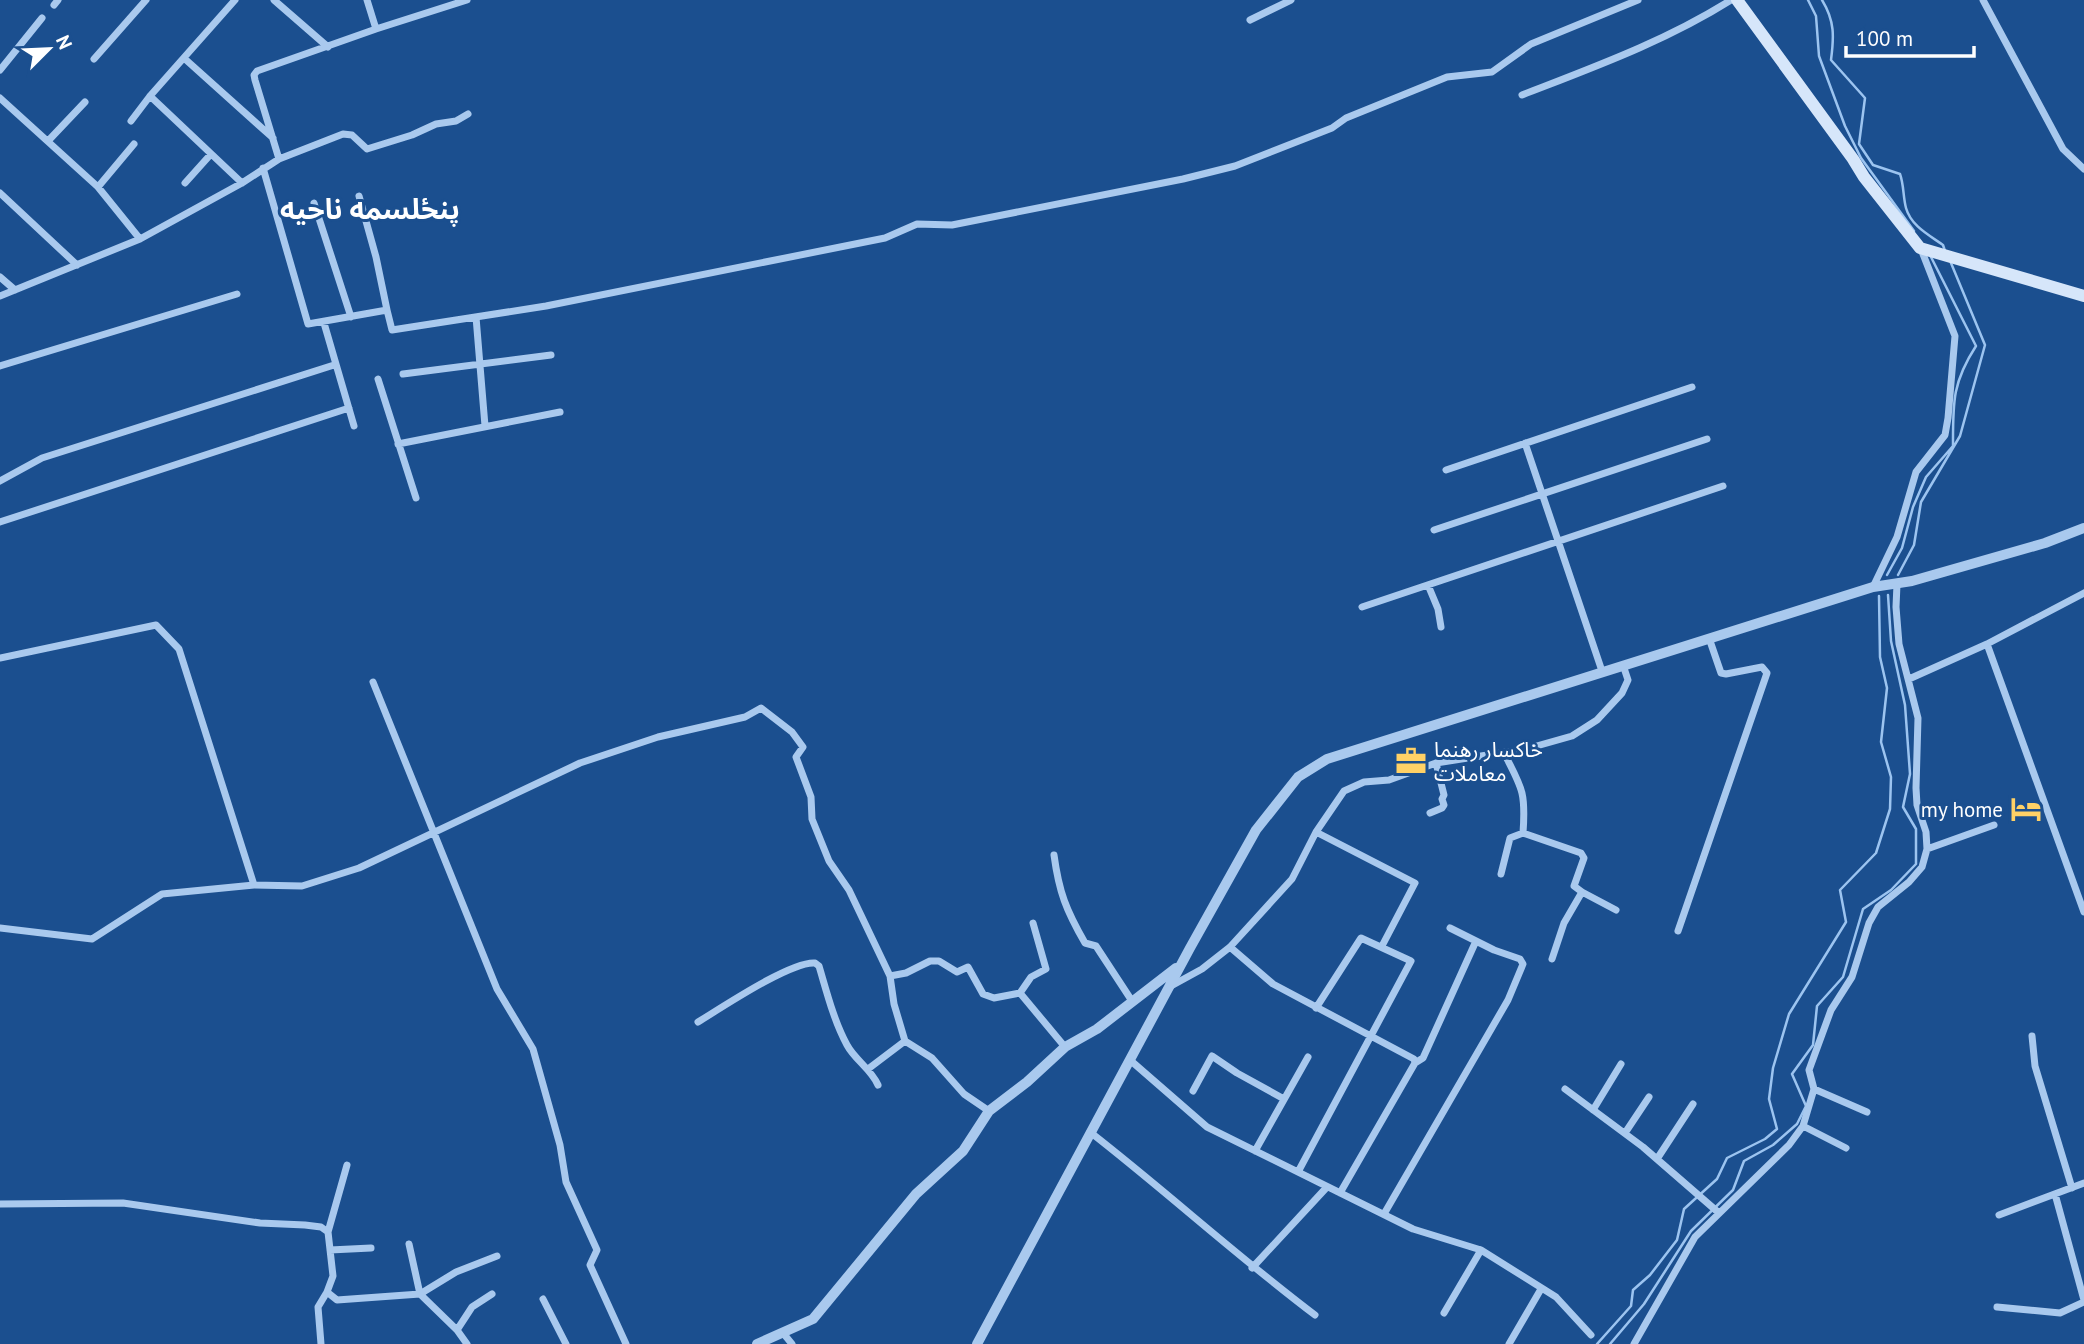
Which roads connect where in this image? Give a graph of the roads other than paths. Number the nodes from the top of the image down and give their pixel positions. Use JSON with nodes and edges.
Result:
{"nodes":[{"id":1,"x":146,"y":0,"type":"edge"},
{"id":2,"x":235,"y":0,"type":"edge"},
{"id":3,"x":274,"y":0,"type":"edge"},
{"id":4,"x":367,"y":0,"type":"edge"},
{"id":5,"x":467,"y":0,"type":"edge"},
{"id":6,"x":1291,"y":0,"type":"edge"},
{"id":7,"x":1638,"y":0,"type":"edge"},
{"id":8,"x":1731,"y":0,"type":"edge"},
{"id":9,"x":1737,"y":0,"type":"edge"},
{"id":10,"x":1983,"y":0,"type":"edge"},
{"id":11,"x":43,"y":18,"type":"dead end"},
{"id":12,"x":1250,"y":20,"type":"dead end"},
{"id":13,"x":376,"y":29,"type":"junction"},
{"id":14,"x":328,"y":47,"type":"junction"},
{"id":15,"x":94,"y":59,"type":"dead end"},
{"id":16,"x":185,"y":59,"type":"junction"},
{"id":17,"x":0,"y":70,"type":"edge"},
{"id":18,"x":1522,"y":95,"type":"dead end"},
{"id":19,"x":150,"y":96,"type":"junction"},
{"id":20,"x":0,"y":98,"type":"edge"},
{"id":21,"x":85,"y":102,"type":"dead end"},
{"id":22,"x":468,"y":114,"type":"dead end"},
{"id":23,"x":131,"y":121,"type":"dead end"},
{"id":24,"x":274,"y":139,"type":"junction"},
{"id":25,"x":48,"y":141,"type":"junction"},
{"id":26,"x":134,"y":144,"type":"dead end"},
{"id":27,"x":211,"y":153,"type":"junction"},
{"id":28,"x":279,"y":159,"type":"junction"},
{"id":29,"x":263,"y":168,"type":"junction"},
{"id":30,"x":2084,"y":169,"type":"edge"},
{"id":31,"x":185,"y":183,"type":"dead end"},
{"id":32,"x":242,"y":183,"type":"junction"},
{"id":33,"x":98,"y":187,"type":"junction"},
{"id":34,"x":0,"y":193,"type":"edge"},
{"id":35,"x":359,"y":196,"type":"dead end"},
{"id":36,"x":313,"y":203,"type":"dead end"},
{"id":37,"x":141,"y":239,"type":"junction"},
{"id":38,"x":1922,"y":249,"type":"junction"},
{"id":39,"x":77,"y":265,"type":"junction"},
{"id":40,"x":0,"y":277,"type":"edge"},
{"id":41,"x":15,"y":290,"type":"junction"},
{"id":42,"x":237,"y":294,"type":"dead end"},
{"id":43,"x":0,"y":296,"type":"edge"},
{"id":44,"x":2084,"y":296,"type":"edge"},
{"id":45,"x":387,"y":310,"type":"junction"},
{"id":46,"x":351,"y":317,"type":"junction"},
{"id":47,"x":476,"y":317,"type":"junction"},
{"id":48,"x":324,"y":323,"type":"junction"},
{"id":49,"x":551,"y":355,"type":"dead end"},
{"id":50,"x":480,"y":365,"type":"junction"},
{"id":51,"x":0,"y":366,"type":"edge"},
{"id":52,"x":334,"y":366,"type":"junction"},
{"id":53,"x":403,"y":374,"type":"dead end"},
{"id":54,"x":378,"y":379,"type":"dead end"},
{"id":55,"x":1692,"y":387,"type":"dead end"},
{"id":56,"x":349,"y":408,"type":"junction"},
{"id":57,"x":560,"y":412,"type":"dead end"},
{"id":58,"x":354,"y":426,"type":"dead end"},
{"id":59,"x":485,"y":426,"type":"junction"},
{"id":60,"x":1707,"y":439,"type":"dead end"},
{"id":61,"x":1525,"y":443,"type":"junction"},
{"id":62,"x":398,"y":444,"type":"junction"},
{"id":63,"x":1446,"y":470,"type":"dead end"},
{"id":64,"x":0,"y":481,"type":"edge"},
{"id":65,"x":1723,"y":486,"type":"dead end"},
{"id":66,"x":1542,"y":493,"type":"junction"},
{"id":67,"x":416,"y":498,"type":"dead end"},
{"id":68,"x":0,"y":523,"type":"edge"},
{"id":69,"x":2084,"y":528,"type":"edge"},
{"id":70,"x":1434,"y":530,"type":"dead end"},
{"id":71,"x":1558,"y":542,"type":"junction"},
{"id":72,"x":1897,"y":584,"type":"junction"},
{"id":73,"x":1428,"y":585,"type":"junction"},
{"id":74,"x":1873,"y":587,"type":"junction"},
{"id":75,"x":2084,"y":593,"type":"edge"},
{"id":76,"x":1362,"y":607,"type":"dead end"},
{"id":77,"x":1441,"y":627,"type":"dead end"},
{"id":78,"x":1709,"y":638,"type":"junction"},
{"id":79,"x":1987,"y":644,"type":"junction"},
{"id":80,"x":0,"y":658,"type":"edge"},
{"id":81,"x":1623,"y":665,"type":"junction"},
{"id":82,"x":1602,"y":671,"type":"junction"},
{"id":83,"x":1909,"y":679,"type":"junction"},
{"id":84,"x":373,"y":682,"type":"dead end"},
{"id":85,"x":1504,"y":753,"type":"junction"},
{"id":86,"x":1436,"y":763,"type":"junction"},
{"id":87,"x":1430,"y":813,"type":"dead end"},
{"id":88,"x":1994,"y":825,"type":"dead end"},
{"id":89,"x":433,"y":832,"type":"junction"},
{"id":90,"x":1316,"y":832,"type":"junction"},
{"id":91,"x":1523,"y":833,"type":"junction"},
{"id":92,"x":1927,"y":849,"type":"junction"},
{"id":93,"x":1054,"y":855,"type":"dead end"},
{"id":94,"x":1501,"y":874,"type":"dead end"},
{"id":95,"x":254,"y":885,"type":"junction"},
{"id":96,"x":1581,"y":892,"type":"junction"},
{"id":97,"x":1616,"y":910,"type":"dead end"},
{"id":98,"x":2084,"y":912,"type":"edge"},
{"id":99,"x":1033,"y":923,"type":"dead end"},
{"id":100,"x":0,"y":928,"type":"edge"},
{"id":101,"x":1450,"y":928,"type":"dead end"},
{"id":102,"x":1678,"y":931,"type":"dead end"},
{"id":103,"x":1476,"y":941,"type":"junction"},
{"id":104,"x":1382,"y":946,"type":"junction"},
{"id":105,"x":1230,"y":947,"type":"junction"},
{"id":106,"x":1552,"y":959,"type":"dead end"},
{"id":107,"x":1180,"y":965,"type":"junction"},
{"id":108,"x":890,"y":976,"type":"junction"},
{"id":109,"x":1168,"y":988,"type":"junction"},
{"id":110,"x":1020,"y":993,"type":"junction"},
{"id":111,"x":1132,"y":1002,"type":"junction"},
{"id":112,"x":1316,"y":1008,"type":"junction"},
{"id":113,"x":698,"y":1022,"type":"dead end"},
{"id":114,"x":2032,"y":1036,"type":"dead end"},
{"id":115,"x":1370,"y":1037,"type":"junction"},
{"id":116,"x":905,"y":1041,"type":"junction"},
{"id":117,"x":1065,"y":1047,"type":"junction"},
{"id":118,"x":1308,"y":1057,"type":"dead end"},
{"id":119,"x":1129,"y":1060,"type":"junction"},
{"id":120,"x":1415,"y":1063,"type":"junction"},
{"id":121,"x":1621,"y":1064,"type":"dead end"},
{"id":122,"x":868,"y":1069,"type":"junction"},
{"id":123,"x":878,"y":1085,"type":"dead end"},
{"id":124,"x":1565,"y":1089,"type":"dead end"},
{"id":125,"x":1814,"y":1089,"type":"junction"},
{"id":126,"x":1193,"y":1091,"type":"dead end"},
{"id":127,"x":1649,"y":1097,"type":"dead end"},
{"id":128,"x":1284,"y":1100,"type":"junction"},
{"id":129,"x":1693,"y":1104,"type":"dead end"},
{"id":130,"x":1593,"y":1110,"type":"junction"},
{"id":131,"x":989,"y":1111,"type":"junction"},
{"id":132,"x":1867,"y":1112,"type":"dead end"},
{"id":133,"x":1803,"y":1126,"type":"junction"},
{"id":134,"x":1090,"y":1132,"type":"junction"},
{"id":135,"x":1625,"y":1133,"type":"junction"},
{"id":136,"x":1846,"y":1148,"type":"dead end"},
{"id":137,"x":1255,"y":1151,"type":"junction"},
{"id":138,"x":1657,"y":1159,"type":"junction"},
{"id":139,"x":347,"y":1165,"type":"dead end"},
{"id":140,"x":1298,"y":1172,"type":"junction"},
{"id":141,"x":2084,"y":1183,"type":"edge"},
{"id":142,"x":1327,"y":1186,"type":"junction"},
{"id":143,"x":2072,"y":1188,"type":"junction"},
{"id":144,"x":1340,"y":1193,"type":"junction"},
{"id":145,"x":2055,"y":1194,"type":"junction"},
{"id":146,"x":0,"y":1203,"type":"edge"},
{"id":147,"x":1719,"y":1213,"type":"junction"},
{"id":148,"x":1384,"y":1214,"type":"junction"},
{"id":149,"x":1999,"y":1215,"type":"dead end"},
{"id":150,"x":328,"y":1232,"type":"junction"},
{"id":151,"x":409,"y":1244,"type":"dead end"},
{"id":152,"x":371,"y":1248,"type":"dead end"},
{"id":153,"x":330,"y":1250,"type":"junction"},
{"id":154,"x":1480,"y":1250,"type":"junction"},
{"id":155,"x":497,"y":1256,"type":"dead end"},
{"id":156,"x":1252,"y":1268,"type":"junction"},
{"id":157,"x":1541,"y":1289,"type":"junction"},
{"id":158,"x":327,"y":1292,"type":"junction"},
{"id":159,"x":420,"y":1294,"type":"junction"},
{"id":160,"x":492,"y":1294,"type":"dead end"},
{"id":161,"x":543,"y":1298,"type":"dead end"},
{"id":162,"x":2084,"y":1301,"type":"edge"},
{"id":163,"x":1997,"y":1307,"type":"dead end"},
{"id":164,"x":1444,"y":1313,"type":"dead end"},
{"id":165,"x":1315,"y":1315,"type":"dead end"},
{"id":166,"x":457,"y":1330,"type":"junction"},
{"id":167,"x":783,"y":1333,"type":"junction"},
{"id":168,"x":1591,"y":1335,"type":"dead end"},
{"id":169,"x":321,"y":1344,"type":"edge"},
{"id":170,"x":467,"y":1344,"type":"edge"},
{"id":171,"x":566,"y":1344,"type":"edge"},
{"id":172,"x":626,"y":1344,"type":"edge"},
{"id":173,"x":757,"y":1344,"type":"edge"},
{"id":174,"x":792,"y":1344,"type":"edge"},
{"id":175,"x":976,"y":1344,"type":"edge"},
{"id":176,"x":1509,"y":1344,"type":"edge"},
{"id":177,"x":1633,"y":1344,"type":"edge"}],
"edges":[{"from":1,"to":15,"type":"street"},
{"from":2,"to":16,"type":"street"},
{"from":3,"to":14,"type":"street"},
{"from":4,"to":13,"type":"street"},
{"from":5,"to":13,"type":"street"},
{"from":6,"to":12,"type":"street"},
{"from":7,"to":47,"type":"street"},
{"from":8,"to":18,"type":"street"},
{"from":9,"to":38,"type":"main road"},
{"from":10,"to":30,"type":"street"},
{"from":11,"to":17,"type":"street"},
{"from":13,"to":14,"type":"street"},
{"from":14,"to":24,"type":"street"},
{"from":16,"to":19,"type":"street"},
{"from":16,"to":24,"type":"street"},
{"from":19,"to":23,"type":"street"},
{"from":19,"to":27,"type":"street"},
{"from":20,"to":25,"type":"street"},
{"from":21,"to":25,"type":"street"},
{"from":22,"to":28,"type":"street"},
{"from":24,"to":28,"type":"street"},
{"from":25,"to":33,"type":"street"},
{"from":26,"to":33,"type":"street"},
{"from":27,"to":31,"type":"street"},
{"from":27,"to":32,"type":"street"},
{"from":28,"to":29,"type":"street"},
{"from":29,"to":32,"type":"street"},
{"from":29,"to":48,"type":"street"},
{"from":32,"to":37,"type":"street"},
{"from":33,"to":37,"type":"street"},
{"from":34,"to":39,"type":"street"},
{"from":35,"to":45,"type":"street"},
{"from":36,"to":46,"type":"street"},
{"from":37,"to":39,"type":"street"},
{"from":38,"to":44,"type":"main road"},
{"from":38,"to":74,"type":"street"},
{"from":39,"to":41,"type":"street"},
{"from":40,"to":41,"type":"street"},
{"from":41,"to":43,"type":"street"},
{"from":42,"to":51,"type":"street"},
{"from":45,"to":46,"type":"street"},
{"from":45,"to":47,"type":"street"},
{"from":46,"to":48,"type":"street"},
{"from":47,"to":50,"type":"street"},
{"from":48,"to":52,"type":"street"},
{"from":49,"to":50,"type":"street"},
{"from":50,"to":53,"type":"street"},
{"from":50,"to":59,"type":"street"},
{"from":52,"to":56,"type":"street"},
{"from":52,"to":64,"type":"street"},
{"from":54,"to":62,"type":"street"},
{"from":55,"to":61,"type":"street"},
{"from":56,"to":58,"type":"street"},
{"from":56,"to":68,"type":"street"},
{"from":57,"to":59,"type":"street"},
{"from":59,"to":62,"type":"street"},
{"from":60,"to":66,"type":"street"},
{"from":61,"to":63,"type":"street"},
{"from":61,"to":66,"type":"street"},
{"from":62,"to":67,"type":"street"},
{"from":65,"to":71,"type":"street"},
{"from":66,"to":70,"type":"street"},
{"from":66,"to":71,"type":"street"},
{"from":69,"to":72,"type":"street"},
{"from":71,"to":73,"type":"street"},
{"from":71,"to":82,"type":"street"},
{"from":72,"to":74,"type":"street"},
{"from":72,"to":83,"type":"street"},
{"from":73,"to":76,"type":"street"},
{"from":73,"to":77,"type":"street"},
{"from":74,"to":78,"type":"street"},
{"from":75,"to":79,"type":"street"},
{"from":78,"to":81,"type":"street"},
{"from":78,"to":102,"type":"street"},
{"from":79,"to":83,"type":"street"},
{"from":79,"to":98,"type":"street"},
{"from":80,"to":95,"type":"street"},
{"from":81,"to":82,"type":"street"},
{"from":81,"to":85,"type":"street"},
{"from":82,"to":107,"type":"street"},
{"from":83,"to":92,"type":"street"},
{"from":84,"to":89,"type":"street"},
{"from":85,"to":86,"type":"street"},
{"from":85,"to":91,"type":"street"},
{"from":86,"to":87,"type":"street"},
{"from":86,"to":90,"type":"street"},
{"from":88,"to":92,"type":"street"},
{"from":89,"to":95,"type":"street"},
{"from":89,"to":108,"type":"street"},
{"from":89,"to":172,"type":"street"},
{"from":90,"to":104,"type":"street"},
{"from":90,"to":105,"type":"street"},
{"from":91,"to":94,"type":"street"},
{"from":91,"to":96,"type":"street"},
{"from":92,"to":125,"type":"street"},
{"from":93,"to":111,"type":"street"},
{"from":95,"to":100,"type":"street"},
{"from":96,"to":97,"type":"street"},
{"from":96,"to":106,"type":"street"},
{"from":99,"to":110,"type":"street"},
{"from":101,"to":103,"type":"street"},
{"from":103,"to":120,"type":"street"},
{"from":103,"to":148,"type":"street"},
{"from":104,"to":112,"type":"street"},
{"from":104,"to":115,"type":"street"},
{"from":105,"to":109,"type":"street"},
{"from":105,"to":112,"type":"street"},
{"from":107,"to":109,"type":"street"},
{"from":107,"to":111,"type":"street"},
{"from":108,"to":110,"type":"street"},
{"from":108,"to":116,"type":"street"},
{"from":109,"to":119,"type":"street"},
{"from":110,"to":117,"type":"street"},
{"from":111,"to":117,"type":"street"},
{"from":112,"to":115,"type":"street"},
{"from":113,"to":122,"type":"street"},
{"from":114,"to":143,"type":"street"},
{"from":115,"to":120,"type":"street"},
{"from":115,"to":140,"type":"street"},
{"from":116,"to":122,"type":"street"},
{"from":116,"to":131,"type":"street"},
{"from":117,"to":131,"type":"street"},
{"from":118,"to":128,"type":"street"},
{"from":119,"to":134,"type":"street"},
{"from":119,"to":137,"type":"street"},
{"from":120,"to":144,"type":"street"},
{"from":121,"to":130,"type":"street"},
{"from":122,"to":123,"type":"street"},
{"from":124,"to":130,"type":"street"},
{"from":125,"to":132,"type":"street"},
{"from":125,"to":133,"type":"street"},
{"from":126,"to":128,"type":"street"},
{"from":127,"to":135,"type":"street"},
{"from":128,"to":137,"type":"street"},
{"from":129,"to":138,"type":"street"},
{"from":130,"to":135,"type":"street"},
{"from":131,"to":167,"type":"street"},
{"from":133,"to":136,"type":"street"},
{"from":133,"to":147,"type":"street"},
{"from":134,"to":156,"type":"street"},
{"from":134,"to":175,"type":"street"},
{"from":135,"to":138,"type":"street"},
{"from":137,"to":140,"type":"street"},
{"from":138,"to":147,"type":"street"},
{"from":139,"to":150,"type":"street"},
{"from":140,"to":142,"type":"street"},
{"from":141,"to":143,"type":"street"},
{"from":142,"to":144,"type":"street"},
{"from":142,"to":156,"type":"street"},
{"from":143,"to":145,"type":"street"},
{"from":144,"to":148,"type":"street"},
{"from":145,"to":149,"type":"street"},
{"from":145,"to":162,"type":"street"},
{"from":146,"to":150,"type":"street"},
{"from":147,"to":177,"type":"street"},
{"from":148,"to":154,"type":"street"},
{"from":150,"to":153,"type":"street"},
{"from":151,"to":159,"type":"street"},
{"from":152,"to":153,"type":"street"},
{"from":153,"to":158,"type":"street"},
{"from":154,"to":157,"type":"street"},
{"from":154,"to":164,"type":"street"},
{"from":155,"to":159,"type":"street"},
{"from":156,"to":165,"type":"street"},
{"from":157,"to":168,"type":"street"},
{"from":157,"to":176,"type":"street"},
{"from":158,"to":159,"type":"street"},
{"from":158,"to":169,"type":"street"},
{"from":159,"to":166,"type":"street"},
{"from":160,"to":166,"type":"street"},
{"from":161,"to":171,"type":"street"},
{"from":162,"to":163,"type":"street"},
{"from":166,"to":170,"type":"street"},
{"from":167,"to":173,"type":"street"},
{"from":167,"to":174,"type":"street"}]}
